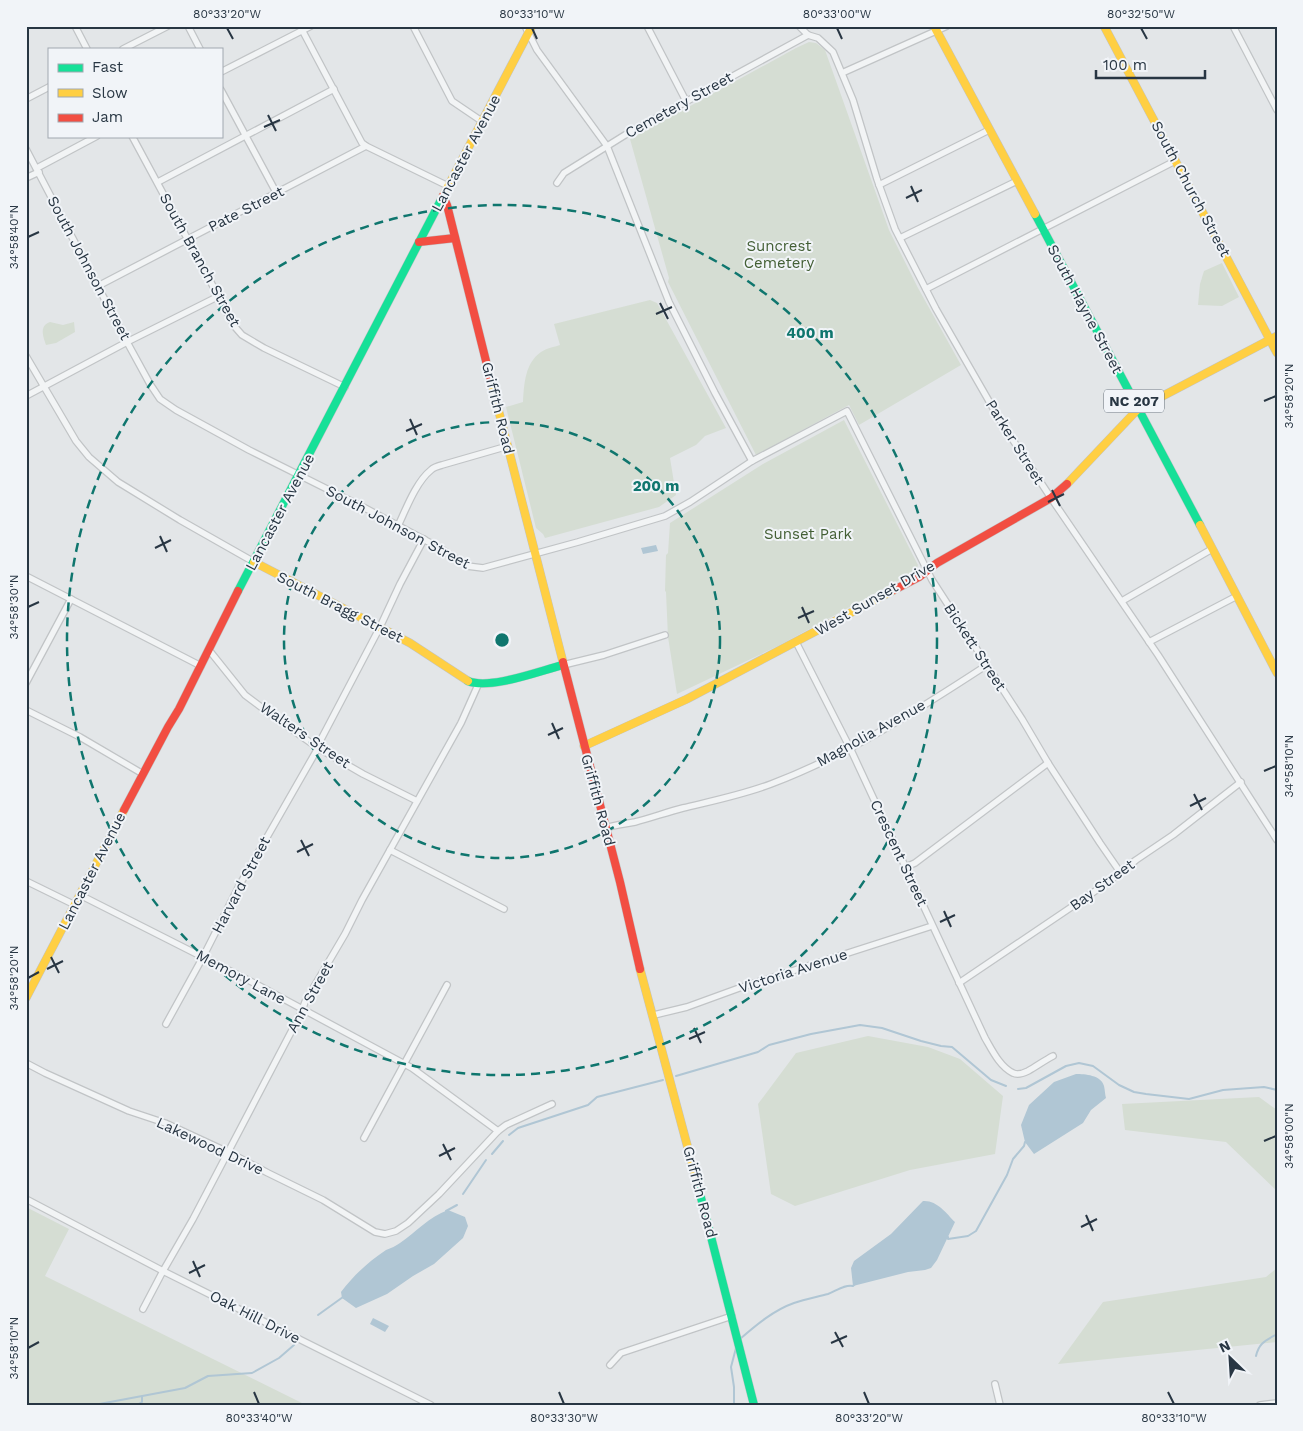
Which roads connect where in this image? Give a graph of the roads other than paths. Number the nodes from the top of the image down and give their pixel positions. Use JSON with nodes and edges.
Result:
{"nodes":[{"id":1,"x":75,"y":26,"type":"edge"},
{"id":2,"x":168,"y":26,"type":"edge"},
{"id":3,"x":188,"y":26,"type":"edge"},
{"id":4,"x":311,"y":26,"type":"edge"},
{"id":5,"x":413,"y":26,"type":"edge"},
{"id":6,"x":647,"y":26,"type":"edge"},
{"id":7,"x":800,"y":26,"type":"edge"},
{"id":8,"x":947,"y":26,"type":"edge"},
{"id":9,"x":1104,"y":26,"type":"edge"},
{"id":10,"x":1233,"y":26,"type":"edge"},
{"id":11,"x":302,"y":28,"type":"edge"},
{"id":12,"x":529,"y":29,"type":"edge"},
{"id":13,"x":936,"y":29,"type":"edge"},
{"id":14,"x":808,"y":35,"type":"junction"},
{"id":15,"x":86,"y":48,"type":"edge"},
{"id":16,"x":125,"y":48,"type":"edge"},
{"id":17,"x":199,"y":48,"type":"edge"},
{"id":18,"x":222,"y":71,"type":"edge"},
{"id":19,"x":842,"y":73,"type":"junction"},
{"id":20,"x":48,"y":88,"type":"edge"},
{"id":21,"x":334,"y":89,"type":"junction"},
{"id":22,"x":222,"y":92,"type":"edge"},
{"id":23,"x":26,"y":99,"type":"edge"},
{"id":24,"x":686,"y":101,"type":"junction"},
{"id":25,"x":1277,"y":110,"type":"edge"},
{"id":26,"x":483,"y":122,"type":"junction"},
{"id":27,"x":989,"y":130,"type":"junction"},
{"id":28,"x":246,"y":136,"type":"junction"},
{"id":29,"x":94,"y":138,"type":"edge"},
{"id":30,"x":133,"y":138,"type":"edge"},
{"id":31,"x":366,"y":146,"type":"junction"},
{"id":32,"x":607,"y":146,"type":"junction"},
{"id":33,"x":26,"y":149,"type":"edge"},
{"id":34,"x":1175,"y":161,"type":"junction"},
{"id":35,"x":38,"y":170,"type":"junction"},
{"id":36,"x":26,"y":178,"type":"edge"},
{"id":37,"x":1017,"y":181,"type":"junction"},
{"id":38,"x":158,"y":182,"type":"junction"},
{"id":39,"x":557,"y":183,"type":"dead end"},
{"id":40,"x":880,"y":185,"type":"junction"},
{"id":41,"x":448,"y":186,"type":"junction"},
{"id":42,"x":277,"y":194,"type":"junction"},
{"id":43,"x":443,"y":196,"type":"junction"},
{"id":44,"x":1042,"y":230,"type":"junction"},
{"id":45,"x":455,"y":238,"type":"junction"},
{"id":46,"x":900,"y":238,"type":"junction"},
{"id":47,"x":188,"y":239,"type":"junction"},
{"id":48,"x":420,"y":242,"type":"junction"},
{"id":49,"x":98,"y":286,"type":"junction"},
{"id":50,"x":926,"y":289,"type":"junction"},
{"id":51,"x":219,"y":296,"type":"junction"},
{"id":52,"x":1273,"y":338,"type":"edge"},
{"id":53,"x":127,"y":342,"type":"junction"},
{"id":54,"x":1277,"y":353,"type":"edge"},
{"id":55,"x":26,"y":356,"type":"edge"},
{"id":56,"x":43,"y":386,"type":"junction"},
{"id":57,"x":346,"y":387,"type":"junction"},
{"id":58,"x":26,"y":396,"type":"edge"},
{"id":59,"x":1138,"y":408,"type":"junction"},
{"id":60,"x":847,"y":412,"type":"joint"},
{"id":61,"x":508,"y":446,"type":"junction"},
{"id":62,"x":752,"y":461,"type":"junction"},
{"id":63,"x":299,"y":476,"type":"junction"},
{"id":64,"x":1050,"y":498,"type":"junction"},
{"id":65,"x":398,"y":526,"type":"junction"},
{"id":66,"x":424,"y":539,"type":"junction"},
{"id":67,"x":1212,"y":549,"type":"junction"},
{"id":68,"x":534,"y":555,"type":"junction"},
{"id":69,"x":254,"y":562,"type":"junction"},
{"id":70,"x":928,"y":571,"type":"junction"},
{"id":71,"x":26,"y":576,"type":"edge"},
{"id":72,"x":1237,"y":596,"type":"junction"},
{"id":73,"x":71,"y":599,"type":"junction"},
{"id":74,"x":1122,"y":601,"type":"junction"},
{"id":75,"x":380,"y":627,"type":"junction"},
{"id":76,"x":665,"y":635,"type":"dead end"},
{"id":77,"x":796,"y":642,"type":"junction"},
{"id":78,"x":1149,"y":642,"type":"junction"},
{"id":79,"x":209,"y":650,"type":"junction"},
{"id":80,"x":563,"y":665,"type":"junction"},
{"id":81,"x":987,"y":665,"type":"junction"},
{"id":82,"x":201,"y":666,"type":"junction"},
{"id":83,"x":1277,"y":673,"type":"edge"},
{"id":84,"x":26,"y":683,"type":"edge"},
{"id":85,"x":478,"y":685,"type":"junction"},
{"id":86,"x":26,"y":710,"type":"edge"},
{"id":87,"x":584,"y":746,"type":"junction"},
{"id":88,"x":318,"y":748,"type":"junction"},
{"id":89,"x":850,"y":748,"type":"junction"},
{"id":90,"x":1048,"y":763,"type":"junction"},
{"id":91,"x":143,"y":774,"type":"junction"},
{"id":92,"x":1241,"y":782,"type":"junction"},
{"id":93,"x":417,"y":801,"type":"junction"},
{"id":94,"x":605,"y":828,"type":"junction"},
{"id":95,"x":1277,"y":840,"type":"edge"},
{"id":96,"x":390,"y":850,"type":"junction"},
{"id":97,"x":906,"y":867,"type":"junction"},
{"id":98,"x":1120,"y":872,"type":"junction"},
{"id":99,"x":26,"y":881,"type":"edge"},
{"id":100,"x":80,"y":895,"type":"junction"},
{"id":101,"x":75,"y":906,"type":"junction"},
{"id":102,"x":504,"y":909,"type":"dead end"},
{"id":103,"x":932,"y":926,"type":"junction"},
{"id":104,"x":203,"y":957,"type":"junction"},
{"id":105,"x":959,"y":983,"type":"junction"},
{"id":106,"x":447,"y":985,"type":"dead end"},
{"id":107,"x":26,"y":998,"type":"edge"},
{"id":108,"x":303,"y":1009,"type":"junction"},
{"id":109,"x":654,"y":1015,"type":"junction"},
{"id":110,"x":166,"y":1024,"type":"dead end"},
{"id":111,"x":1053,"y":1056,"type":"dead end"},
{"id":112,"x":26,"y":1064,"type":"edge"},
{"id":113,"x":405,"y":1064,"type":"junction"},
{"id":114,"x":552,"y":1104,"type":"dead end"},
{"id":115,"x":498,"y":1131,"type":"junction"},
{"id":116,"x":364,"y":1138,"type":"dead end"},
{"id":117,"x":229,"y":1152,"type":"junction"},
{"id":118,"x":26,"y":1199,"type":"edge"},
{"id":119,"x":163,"y":1271,"type":"junction"},
{"id":120,"x":143,"y":1309,"type":"dead end"},
{"id":121,"x":732,"y":1316,"type":"junction"},
{"id":122,"x":610,"y":1365,"type":"dead end"},
{"id":123,"x":995,"y":1384,"type":"dead end"},
{"id":124,"x":1277,"y":1403,"type":"edge"},
{"id":125,"x":431,"y":1405,"type":"edge"},
{"id":126,"x":754,"y":1405,"type":"edge"},
{"id":127,"x":1000,"y":1405,"type":"edge"},
{"id":128,"x":1264,"y":1405,"type":"edge"}],
"edges":[{"from":1,"to":15,"type":"street"},
{"from":2,"to":16,"type":"street"},
{"from":3,"to":17,"type":"street"},
{"from":4,"to":11,"type":"street"},
{"from":5,"to":26,"type":"street"},
{"from":6,"to":24,"type":"street"},
{"from":7,"to":14,"type":"street","name":"Parker Street"},
{"from":8,"to":13,"type":"street"},
{"from":9,"to":34,"type":"street","name":"South Church Street"},
{"from":10,"to":25,"type":"street"},
{"from":11,"to":18,"type":"street"},
{"from":11,"to":21,"type":"street"},
{"from":12,"to":26,"type":"street","name":"Lancaster Avenue"},
{"from":12,"to":32,"type":"street"},
{"from":13,"to":19,"type":"street"},
{"from":13,"to":27,"type":"street","name":"South Hayne Street","number":"NC 207"},
{"from":14,"to":19,"type":"street","name":"Parker Street"},
{"from":14,"to":24,"type":"street","name":"Cemetery Street"},
{"from":19,"to":40,"type":"street","name":"Parker Street"},
{"from":20,"to":23,"type":"street"},
{"from":21,"to":28,"type":"street"},
{"from":21,"to":31,"type":"street"},
{"from":22,"to":28,"type":"street"},
{"from":24,"to":32,"type":"street","name":"Cemetery Street"},
{"from":26,"to":41,"type":"street","name":"Lancaster Avenue"},
{"from":27,"to":37,"type":"street","name":"South Hayne Street","number":"NC 207"},
{"from":27,"to":40,"type":"street"},
{"from":28,"to":38,"type":"street"},
{"from":28,"to":42,"type":"street"},
{"from":29,"to":35,"type":"street"},
{"from":30,"to":38,"type":"street","name":"South Branch Street"},
{"from":31,"to":41,"type":"street"},
{"from":31,"to":42,"type":"street","name":"Pate Street"},
{"from":32,"to":39,"type":"street","name":"Cemetery Street"},
{"from":32,"to":62,"type":"street"},
{"from":33,"to":35,"type":"street","name":"South Johnson Street"},
{"from":34,"to":44,"type":"street"},
{"from":34,"to":52,"type":"street","name":"South Church Street"},
{"from":35,"to":36,"type":"street"},
{"from":35,"to":49,"type":"street","name":"South Johnson Street"},
{"from":37,"to":44,"type":"street","name":"South Hayne Street","number":"NC 207"},
{"from":37,"to":46,"type":"street"},
{"from":38,"to":47,"type":"street","name":"South Branch Street"},
{"from":40,"to":46,"type":"street","name":"Parker Street"},
{"from":41,"to":43,"type":"street","name":"Lancaster Avenue"},
{"from":42,"to":47,"type":"street","name":"Pate Street"},
{"from":43,"to":45,"type":"street","name":"Griffith Road"},
{"from":43,"to":48,"type":"street","name":"Lancaster Avenue"},
{"from":44,"to":50,"type":"street"},
{"from":44,"to":59,"type":"street","name":"South Hayne Street","number":"NC 207"},
{"from":45,"to":48,"type":"street"},
{"from":45,"to":61,"type":"street","name":"Griffith Road"},
{"from":46,"to":50,"type":"street","name":"Parker Street"},
{"from":47,"to":49,"type":"street","name":"Pate Street"},
{"from":47,"to":51,"type":"street","name":"South Branch Street"},
{"from":48,"to":57,"type":"street","name":"Lancaster Avenue"},
{"from":49,"to":53,"type":"street","name":"South Johnson Street"},
{"from":50,"to":64,"type":"street","name":"Parker Street"},
{"from":51,"to":53,"type":"street"},
{"from":51,"to":57,"type":"street","name":"South Branch Street"},
{"from":52,"to":54,"type":"street","name":"South Church Street"},
{"from":52,"to":59,"type":"street","name":"West Sunset Drive"},
{"from":53,"to":56,"type":"street"},
{"from":53,"to":63,"type":"street","name":"South Johnson Street"},
{"from":55,"to":56,"type":"street","name":"South Bragg Street"},
{"from":56,"to":58,"type":"street"},
{"from":56,"to":69,"type":"street","name":"South Bragg Street"},
{"from":57,"to":63,"type":"street","name":"Lancaster Avenue"},
{"from":59,"to":64,"type":"street","name":"West Sunset Drive"},
{"from":59,"to":67,"type":"street","name":"South Hayne Street","number":"NC 207"},
{"from":60,"to":62,"type":"street","name":"South Johnson Street"},
{"from":60,"to":70,"type":"street","name":"Bickett Street"},
{"from":61,"to":65,"type":"street"},
{"from":61,"to":68,"type":"street","name":"Griffith Road"},
{"from":62,"to":68,"type":"street","name":"South Johnson Street"},
{"from":63,"to":65,"type":"street","name":"South Johnson Street"},
{"from":63,"to":69,"type":"street","name":"Lancaster Avenue"},
{"from":64,"to":70,"type":"street","name":"West Sunset Drive"},
{"from":64,"to":74,"type":"street","name":"Parker Street"},
{"from":65,"to":66,"type":"street","name":"South Johnson Street"},
{"from":66,"to":68,"type":"street","name":"South Johnson Street"},
{"from":66,"to":75,"type":"street","name":"Harvard Street"},
{"from":67,"to":72,"type":"street","name":"South Hayne Street","number":"NC 207"},
{"from":67,"to":74,"type":"street"},
{"from":68,"to":80,"type":"street","name":"Griffith Road"},
{"from":69,"to":75,"type":"street","name":"South Bragg Street"},
{"from":69,"to":79,"type":"street","name":"Lancaster Avenue"},
{"from":70,"to":77,"type":"street","name":"West Sunset Drive"},
{"from":70,"to":81,"type":"street","name":"Bickett Street"},
{"from":71,"to":73,"type":"street"},
{"from":72,"to":78,"type":"street"},
{"from":72,"to":83,"type":"street","name":"South Hayne Street","number":"NC 207"},
{"from":73,"to":82,"type":"street"},
{"from":73,"to":84,"type":"street"},
{"from":74,"to":78,"type":"street","name":"Parker Street"},
{"from":75,"to":85,"type":"street","name":"South Bragg Street"},
{"from":75,"to":88,"type":"street","name":"Harvard Street"},
{"from":76,"to":80,"type":"street"},
{"from":77,"to":87,"type":"street","name":"West Sunset Drive"},
{"from":77,"to":89,"type":"street","name":"Crescent Street"},
{"from":78,"to":92,"type":"street","name":"Parker Street"},
{"from":79,"to":82,"type":"street","name":"Lancaster Avenue"},
{"from":79,"to":88,"type":"street","name":"Walters Street"},
{"from":80,"to":85,"type":"street"},
{"from":80,"to":87,"type":"street","name":"Griffith Road"},
{"from":81,"to":89,"type":"street","name":"Magnolia Avenue"},
{"from":81,"to":90,"type":"street","name":"Bickett Street"},
{"from":82,"to":91,"type":"street","name":"Lancaster Avenue"},
{"from":85,"to":93,"type":"street","name":"Ann Street"},
{"from":86,"to":91,"type":"street"},
{"from":87,"to":94,"type":"street","name":"Griffith Road"},
{"from":88,"to":93,"type":"street","name":"Walters Street"},
{"from":88,"to":104,"type":"street","name":"Harvard Street"},
{"from":89,"to":94,"type":"street","name":"Magnolia Avenue"},
{"from":89,"to":97,"type":"street","name":"Crescent Street"},
{"from":90,"to":97,"type":"street"},
{"from":90,"to":98,"type":"street","name":"Bickett Street"},
{"from":91,"to":100,"type":"street","name":"Lancaster Avenue"},
{"from":92,"to":95,"type":"street","name":"Parker Street"},
{"from":92,"to":98,"type":"street","name":"Bay Street"},
{"from":93,"to":96,"type":"street","name":"Ann Street"},
{"from":94,"to":109,"type":"street","name":"Griffith Road"},
{"from":96,"to":102,"type":"street"},
{"from":96,"to":108,"type":"street","name":"Ann Street"},
{"from":97,"to":103,"type":"street","name":"Crescent Street"},
{"from":98,"to":105,"type":"street","name":"Bay Street"},
{"from":99,"to":101,"type":"street"},
{"from":100,"to":101,"type":"street","name":"Lancaster Avenue"},
{"from":100,"to":104,"type":"street","name":"Memory Lane"},
{"from":101,"to":107,"type":"street","name":"Lancaster Avenue"},
{"from":103,"to":105,"type":"street","name":"Crescent Street"},
{"from":103,"to":109,"type":"street","name":"Victoria Avenue"},
{"from":104,"to":108,"type":"street","name":"Memory Lane"},
{"from":104,"to":110,"type":"street","name":"Harvard Street"},
{"from":105,"to":111,"type":"street","name":"Crescent Street"},
{"from":106,"to":113,"type":"street"},
{"from":108,"to":113,"type":"street","name":"Memory Lane"},
{"from":108,"to":117,"type":"street","name":"Ann Street"},
{"from":109,"to":121,"type":"street","name":"Griffith Road"},
{"from":112,"to":117,"type":"street","name":"Lakewood Drive"},
{"from":113,"to":115,"type":"street","name":"Memory Lane"},
{"from":113,"to":116,"type":"street"},
{"from":114,"to":115,"type":"street"},
{"from":115,"to":117,"type":"street","name":"Lakewood Drive"},
{"from":117,"to":119,"type":"street","name":"Ann Street"},
{"from":118,"to":119,"type":"street","name":"Oak Hill Drive"},
{"from":119,"to":120,"type":"street","name":"Ann Street"},
{"from":119,"to":125,"type":"street","name":"Oak Hill Drive"},
{"from":121,"to":122,"type":"street"},
{"from":121,"to":126,"type":"street","name":"Griffith Road"},
{"from":123,"to":127,"type":"street"},
{"from":124,"to":128,"type":"street"}]}
